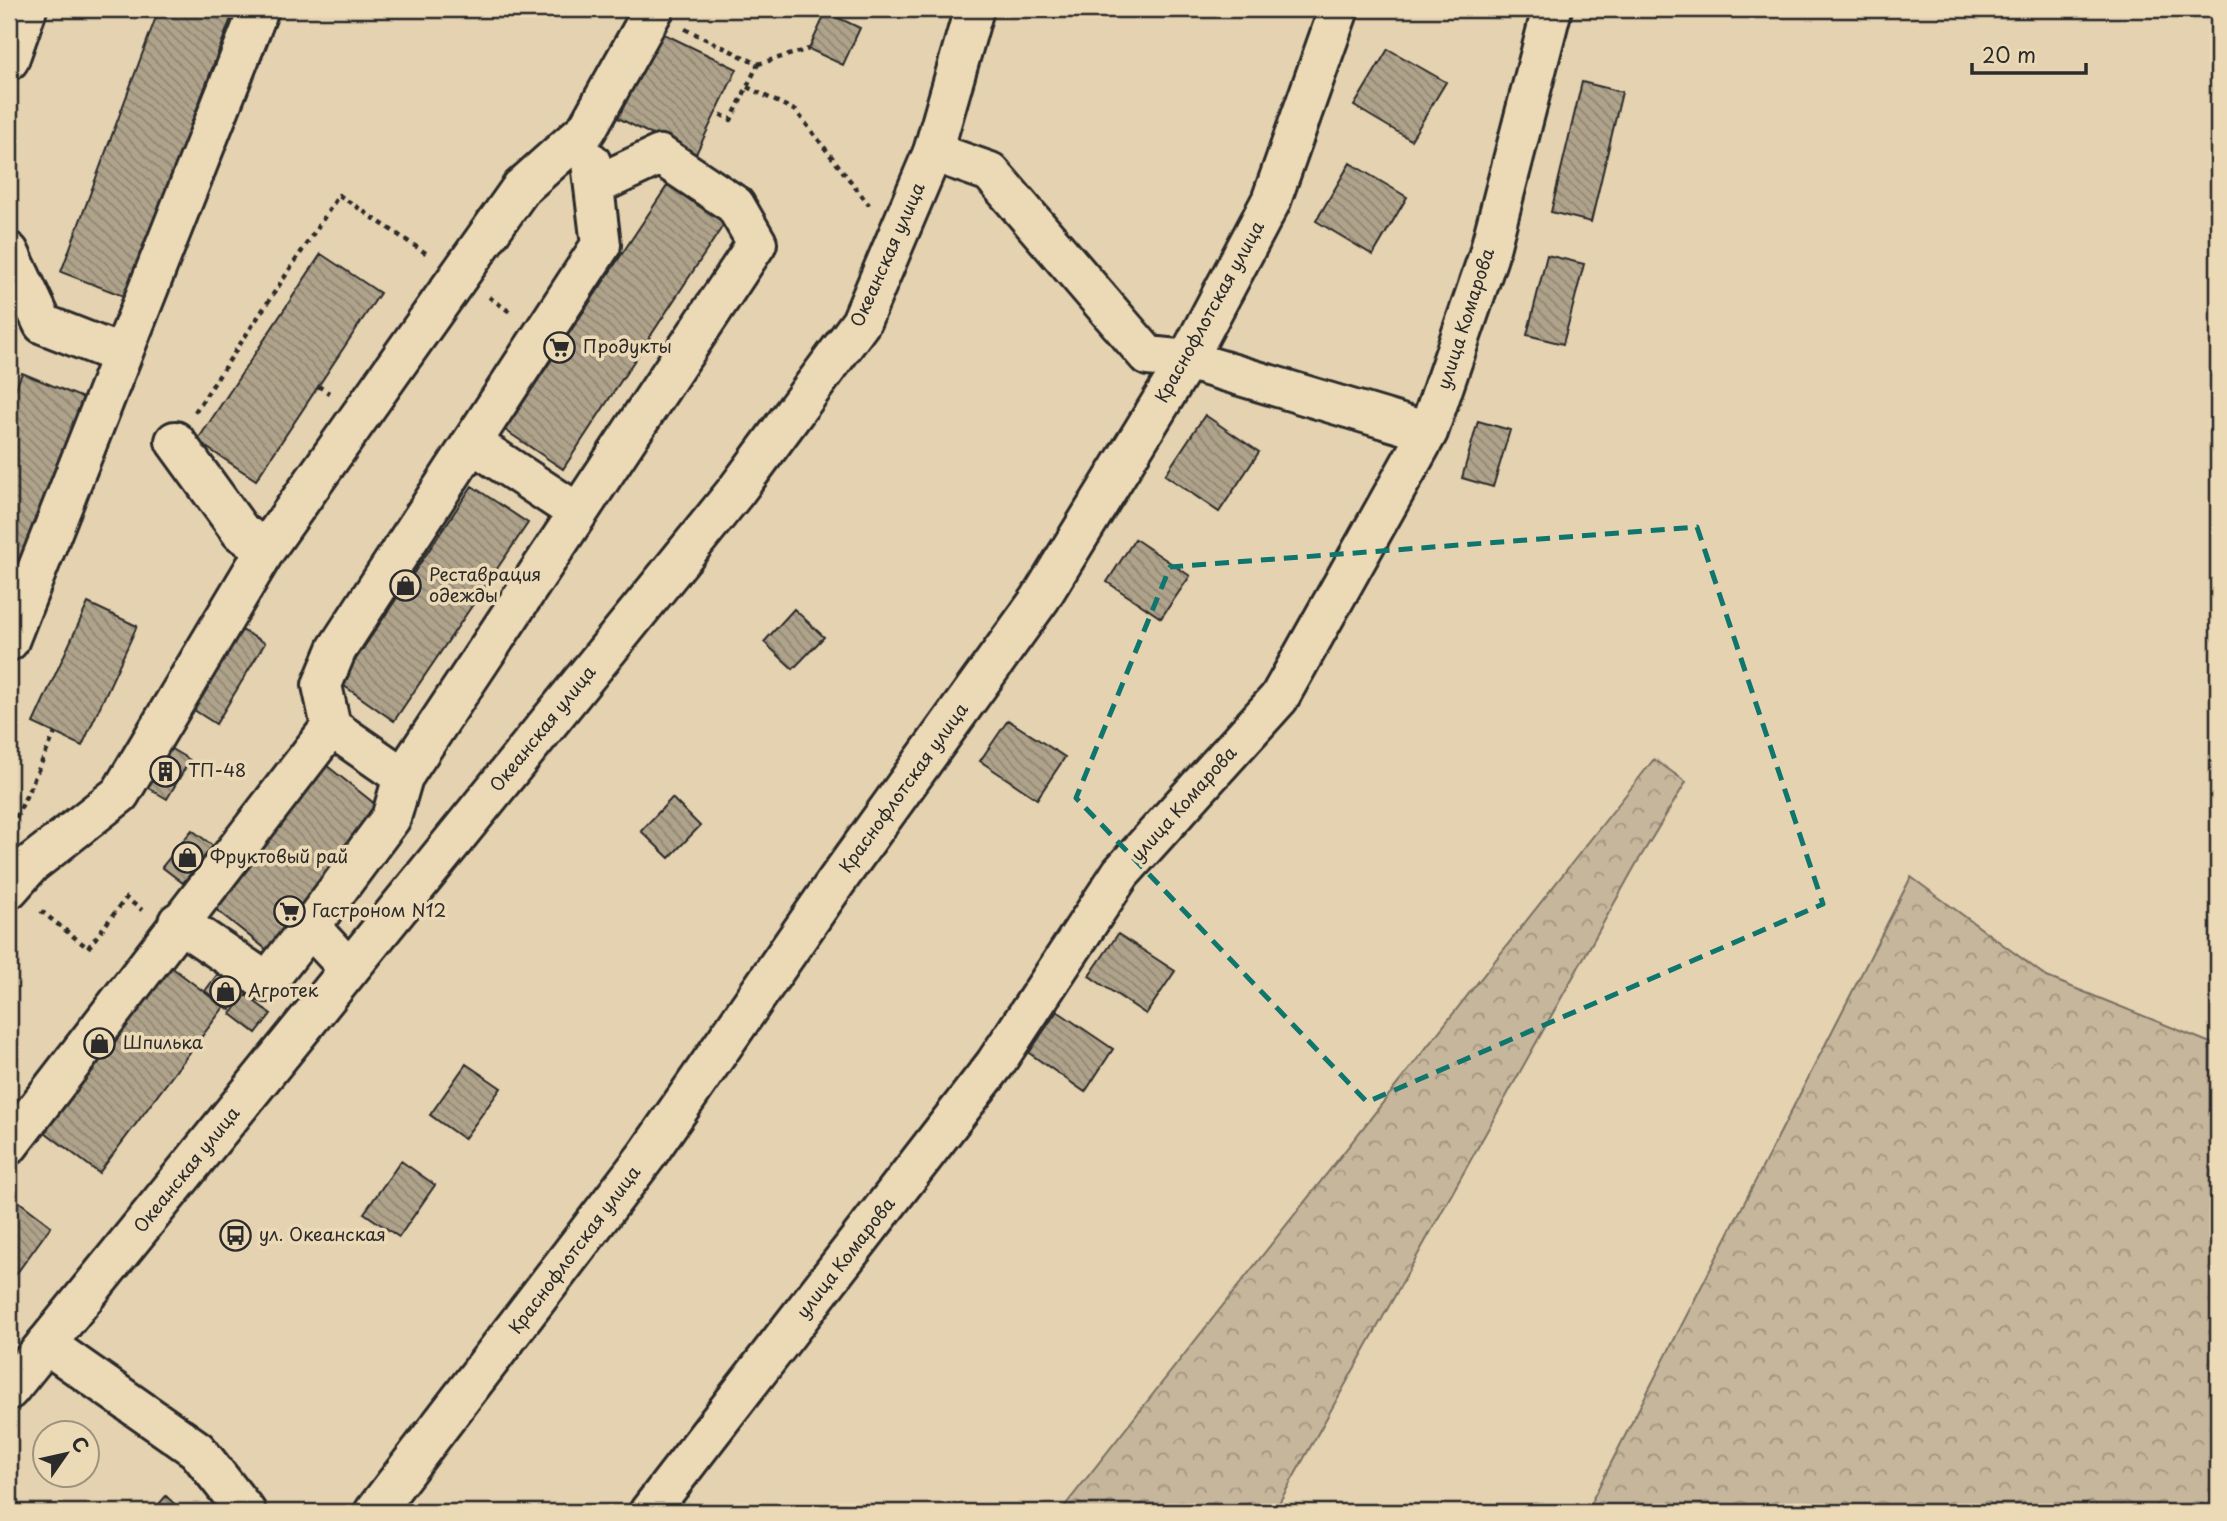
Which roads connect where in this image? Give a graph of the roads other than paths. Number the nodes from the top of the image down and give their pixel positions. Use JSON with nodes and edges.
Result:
{"nodes":[{"id":1,"x":27,"y":9,"type":"edge"},
{"id":2,"x":259,"y":9,"type":"edge"},
{"id":3,"x":974,"y":9,"type":"edge"},
{"id":4,"x":1339,"y":9,"type":"edge"},
{"id":5,"x":1552,"y":9,"type":"edge"},
{"id":6,"x":653,"y":11,"type":"edge"},
{"id":7,"x":9,"y":60,"type":"edge"},
{"id":8,"x":587,"y":129,"type":"junction"},
{"id":9,"x":933,"y":152,"type":"junction"},
{"id":10,"x":594,"y":186,"type":"junction"},
{"id":11,"x":9,"y":253,"type":"edge"},
{"id":12,"x":122,"y":355,"type":"junction"},
{"id":13,"x":1187,"y":360,"type":"junction"},
{"id":14,"x":1428,"y":432,"type":"junction"},
{"id":15,"x":175,"y":442,"type":"road end"},
{"id":16,"x":472,"y":443,"type":"junction"},
{"id":17,"x":578,"y":513,"type":"junction"},
{"id":18,"x":266,"y":549,"type":"junction"},
{"id":19,"x":9,"y":641,"type":"edge"},
{"id":20,"x":331,"y":727,"type":"junction"},
{"id":21,"x":402,"y":776,"type":"junction"},
{"id":22,"x":13,"y":863,"type":"edge"},
{"id":23,"x":174,"y":927,"type":"junction"},
{"id":24,"x":310,"y":927,"type":"junction"},
{"id":25,"x":349,"y":969,"type":"junction"},
{"id":26,"x":9,"y":1145,"type":"edge"},
{"id":27,"x":46,"y":1344,"type":"junction"},
{"id":28,"x":9,"y":1390,"type":"edge"},
{"id":29,"x":246,"y":1512,"type":"edge"},
{"id":30,"x":374,"y":1512,"type":"edge"},
{"id":31,"x":649,"y":1512,"type":"edge"}],
"edges":[{"from":1,"to":7,"type":"street"},
{"from":2,"to":12,"type":"street"},
{"from":3,"to":9,"type":"street","name":"Океанская улица"},
{"from":4,"to":13,"type":"street","name":"Краснофлотская улица"},
{"from":5,"to":14,"type":"street","name":"улица Комарова"},
{"from":6,"to":8,"type":"street"},
{"from":8,"to":10,"type":"street"},
{"from":8,"to":18,"type":"street"},
{"from":9,"to":13,"type":"street"},
{"from":9,"to":25,"type":"street","name":"Океанская улица"},
{"from":10,"to":16,"type":"street"},
{"from":10,"to":17,"type":"street"},
{"from":11,"to":12,"type":"street"},
{"from":12,"to":19,"type":"street"},
{"from":13,"to":14,"type":"street"},
{"from":13,"to":30,"type":"street","name":"Краснофлотская улица"},
{"from":14,"to":31,"type":"street","name":"улица Комарова"},
{"from":15,"to":18,"type":"street"},
{"from":16,"to":17,"type":"street"},
{"from":16,"to":20,"type":"street"},
{"from":17,"to":21,"type":"street"},
{"from":18,"to":22,"type":"street"},
{"from":20,"to":21,"type":"street"},
{"from":20,"to":23,"type":"street"},
{"from":21,"to":24,"type":"street"},
{"from":23,"to":24,"type":"street"},
{"from":23,"to":26,"type":"street"},
{"from":24,"to":25,"type":"street"},
{"from":25,"to":27,"type":"street","name":"Океанская улица"},
{"from":27,"to":28,"type":"street","name":"Океанская улица"},
{"from":27,"to":29,"type":"street"}]}
